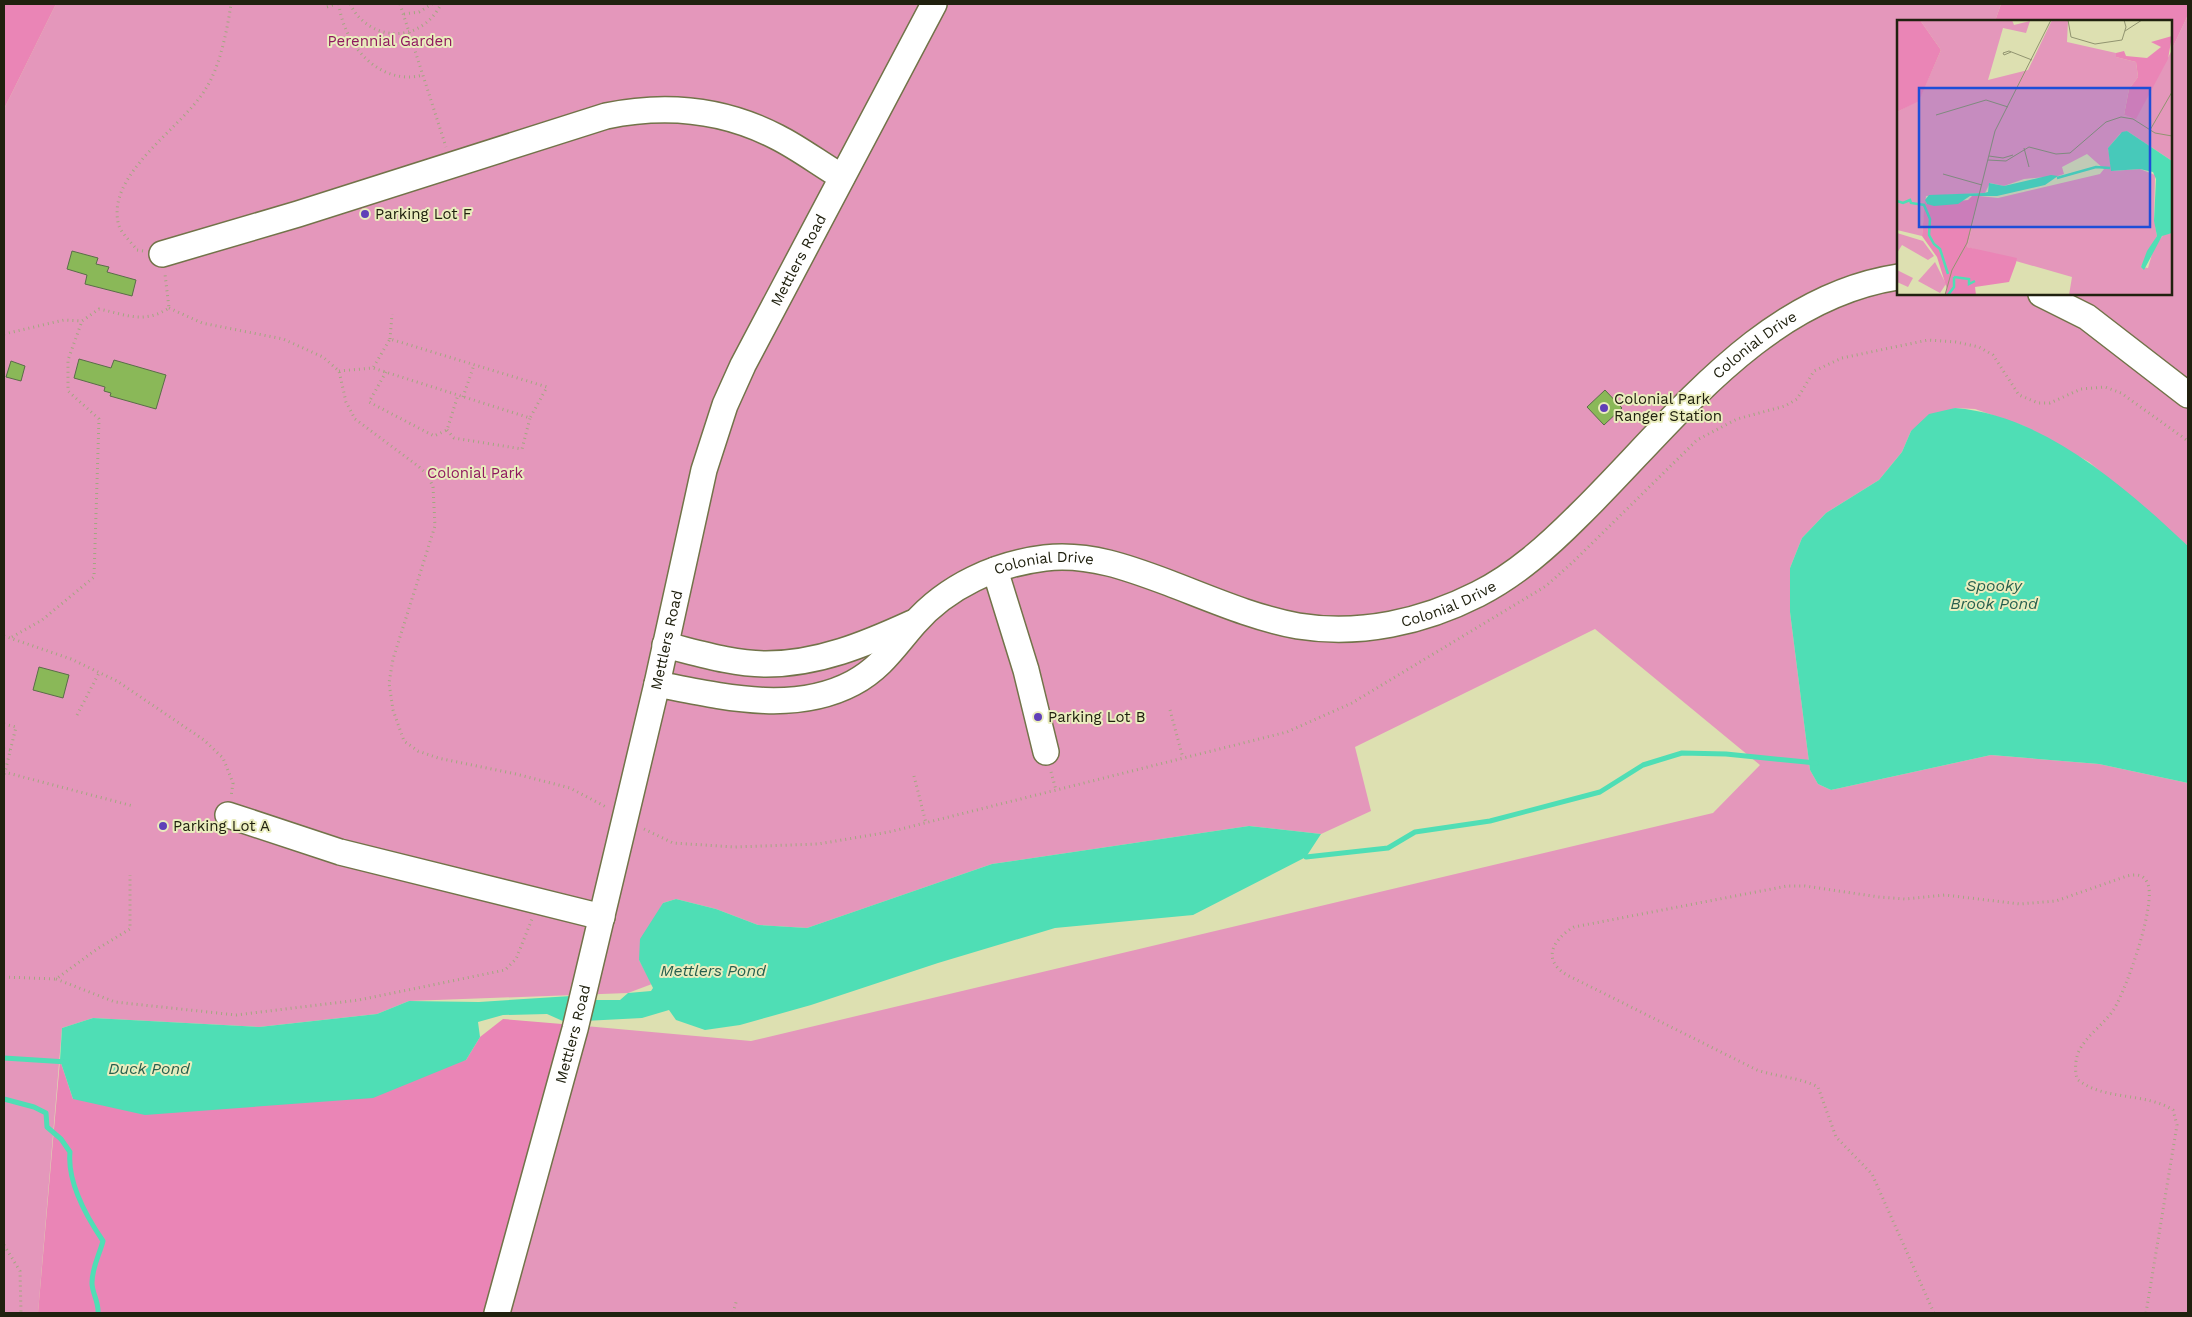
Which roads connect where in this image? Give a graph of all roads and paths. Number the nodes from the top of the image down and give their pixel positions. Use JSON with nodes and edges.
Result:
{"nodes":[{"id":1,"x":231,"y":4,"type":"edge"},
{"id":2,"x":337,"y":4,"type":"edge"},
{"id":3,"x":350,"y":4,"type":"edge"},
{"id":4,"x":400,"y":4,"type":"edge"},
{"id":5,"x":432,"y":4,"type":"edge"},
{"id":6,"x":441,"y":4,"type":"edge"},
{"id":7,"x":934,"y":4,"type":"edge"},
{"id":8,"x":327,"y":7,"type":"dead end"},
{"id":9,"x":404,"y":14,"type":"junction"},
{"id":10,"x":409,"y":32,"type":"junction"},
{"id":11,"x":423,"y":75,"type":"junction"},
{"id":12,"x":452,"y":164,"type":"junction"},
{"id":13,"x":842,"y":177,"type":"junction"},
{"id":14,"x":162,"y":254,"type":"junction"},
{"id":15,"x":1897,"y":277,"type":"edge"},
{"id":16,"x":2043,"y":295,"type":"edge"},
{"id":17,"x":170,"y":308,"type":"junction"},
{"id":18,"x":392,"y":314,"type":"dead end"},
{"id":19,"x":82,"y":321,"type":"junction"},
{"id":20,"x":4,"y":334,"type":"edge"},
{"id":21,"x":390,"y":339,"type":"junction"},
{"id":22,"x":1956,"y":342,"type":"dead end"},
{"id":23,"x":474,"y":364,"type":"junction"},
{"id":24,"x":373,"y":368,"type":"junction"},
{"id":25,"x":339,"y":371,"type":"junction"},
{"id":26,"x":386,"y":372,"type":"junction"},
{"id":27,"x":458,"y":395,"type":"junction"},
{"id":28,"x":2188,"y":395,"type":"edge"},
{"id":29,"x":463,"y":397,"type":"junction"},
{"id":30,"x":530,"y":418,"type":"junction"},
{"id":31,"x":447,"y":430,"type":"junction"},
{"id":32,"x":2188,"y":441,"type":"edge"},
{"id":33,"x":995,"y":570,"type":"junction"},
{"id":34,"x":915,"y":622,"type":"junction"},
{"id":35,"x":4,"y":636,"type":"edge"},
{"id":36,"x":12,"y":637,"type":"junction"},
{"id":37,"x":665,"y":645,"type":"junction"},
{"id":38,"x":99,"y":672,"type":"junction"},
{"id":39,"x":657,"y":684,"type":"junction"},
{"id":40,"x":1170,"y":710,"type":"dead end"},
{"id":41,"x":77,"y":715,"type":"dead end"},
{"id":42,"x":4,"y":724,"type":"edge"},
{"id":43,"x":4,"y":749,"type":"edge"},
{"id":44,"x":10,"y":750,"type":"junction"},
{"id":45,"x":1046,"y":752,"type":"dead end"},
{"id":46,"x":1183,"y":758,"type":"dead end"},
{"id":47,"x":4,"y":774,"type":"edge"},
{"id":48,"x":914,"y":776,"type":"dead end"},
{"id":49,"x":132,"y":806,"type":"dead end"},
{"id":50,"x":615,"y":812,"type":"dead end"},
{"id":51,"x":228,"y":814,"type":"joint"},
{"id":52,"x":926,"y":823,"type":"dead end"},
{"id":53,"x":130,"y":875,"type":"dead end"},
{"id":54,"x":539,"y":902,"type":"junction"},
{"id":55,"x":602,"y":917,"type":"junction"},
{"id":56,"x":4,"y":976,"type":"edge"},
{"id":57,"x":56,"y":979,"type":"junction"},
{"id":58,"x":4,"y":1244,"type":"edge"},
{"id":59,"x":737,"y":1299,"type":"dead end"},
{"id":60,"x":21,"y":1313,"type":"edge"},
{"id":61,"x":497,"y":1313,"type":"edge"},
{"id":62,"x":733,"y":1313,"type":"edge"},
{"id":63,"x":1934,"y":1313,"type":"edge"},
{"id":64,"x":2146,"y":1313,"type":"edge"}],
"edges":[{"from":1,"to":14,"type":"path"},
{"from":2,"to":8,"type":"path"},
{"from":2,"to":11,"type":"path"},
{"from":3,"to":10,"type":"path"},
{"from":4,"to":9,"type":"path"},
{"from":5,"to":9,"type":"path"},
{"from":6,"to":10,"type":"path"},
{"from":7,"to":13,"type":"street","name":"Mettlers Road"},
{"from":9,"to":10,"type":"path"},
{"from":10,"to":11,"type":"path"},
{"from":11,"to":12,"type":"path"},
{"from":12,"to":13,"type":"street"},
{"from":12,"to":14,"type":"street"},
{"from":13,"to":37,"type":"street","name":"Mettlers Road"},
{"from":14,"to":17,"type":"path"},
{"from":15,"to":33,"type":"street","name":"Colonial Drive"},
{"from":16,"to":28,"type":"street"},
{"from":17,"to":19,"type":"path"},
{"from":17,"to":25,"type":"path"},
{"from":18,"to":21,"type":"path"},
{"from":19,"to":20,"type":"path"},
{"from":19,"to":36,"type":"path"},
{"from":21,"to":23,"type":"path"},
{"from":21,"to":24,"type":"path"},
{"from":22,"to":32,"type":"path"},
{"from":23,"to":29,"type":"path"},
{"from":23,"to":30,"type":"path"},
{"from":24,"to":25,"type":"path"},
{"from":24,"to":26,"type":"path"},
{"from":25,"to":50,"type":"path"},
{"from":26,"to":27,"type":"path"},
{"from":26,"to":31,"type":"path"},
{"from":27,"to":29,"type":"path"},
{"from":27,"to":31,"type":"path"},
{"from":29,"to":30,"type":"path"},
{"from":30,"to":31,"type":"path"},
{"from":33,"to":34,"type":"street","name":"Colonial Drive"},
{"from":33,"to":45,"type":"street"},
{"from":34,"to":37,"type":"street","name":"Colonial Drive"},
{"from":34,"to":39,"type":"street","name":"Colonial Drive"},
{"from":35,"to":36,"type":"path"},
{"from":36,"to":38,"type":"path"},
{"from":37,"to":39,"type":"street","name":"Mettlers Road"},
{"from":38,"to":41,"type":"path"},
{"from":38,"to":51,"type":"path"},
{"from":39,"to":55,"type":"street","name":"Mettlers Road"},
{"from":40,"to":46,"type":"path"},
{"from":42,"to":44,"type":"path"},
{"from":43,"to":44,"type":"path"},
{"from":44,"to":47,"type":"path"},
{"from":47,"to":49,"type":"path"},
{"from":48,"to":52,"type":"path"},
{"from":51,"to":54,"type":"street"},
{"from":53,"to":57,"type":"path"},
{"from":54,"to":55,"type":"street"},
{"from":54,"to":57,"type":"path"},
{"from":55,"to":61,"type":"street","name":"Mettlers Road"},
{"from":56,"to":57,"type":"path"},
{"from":58,"to":60,"type":"path"},
{"from":59,"to":62,"type":"path"},
{"from":63,"to":64,"type":"path"}]}
